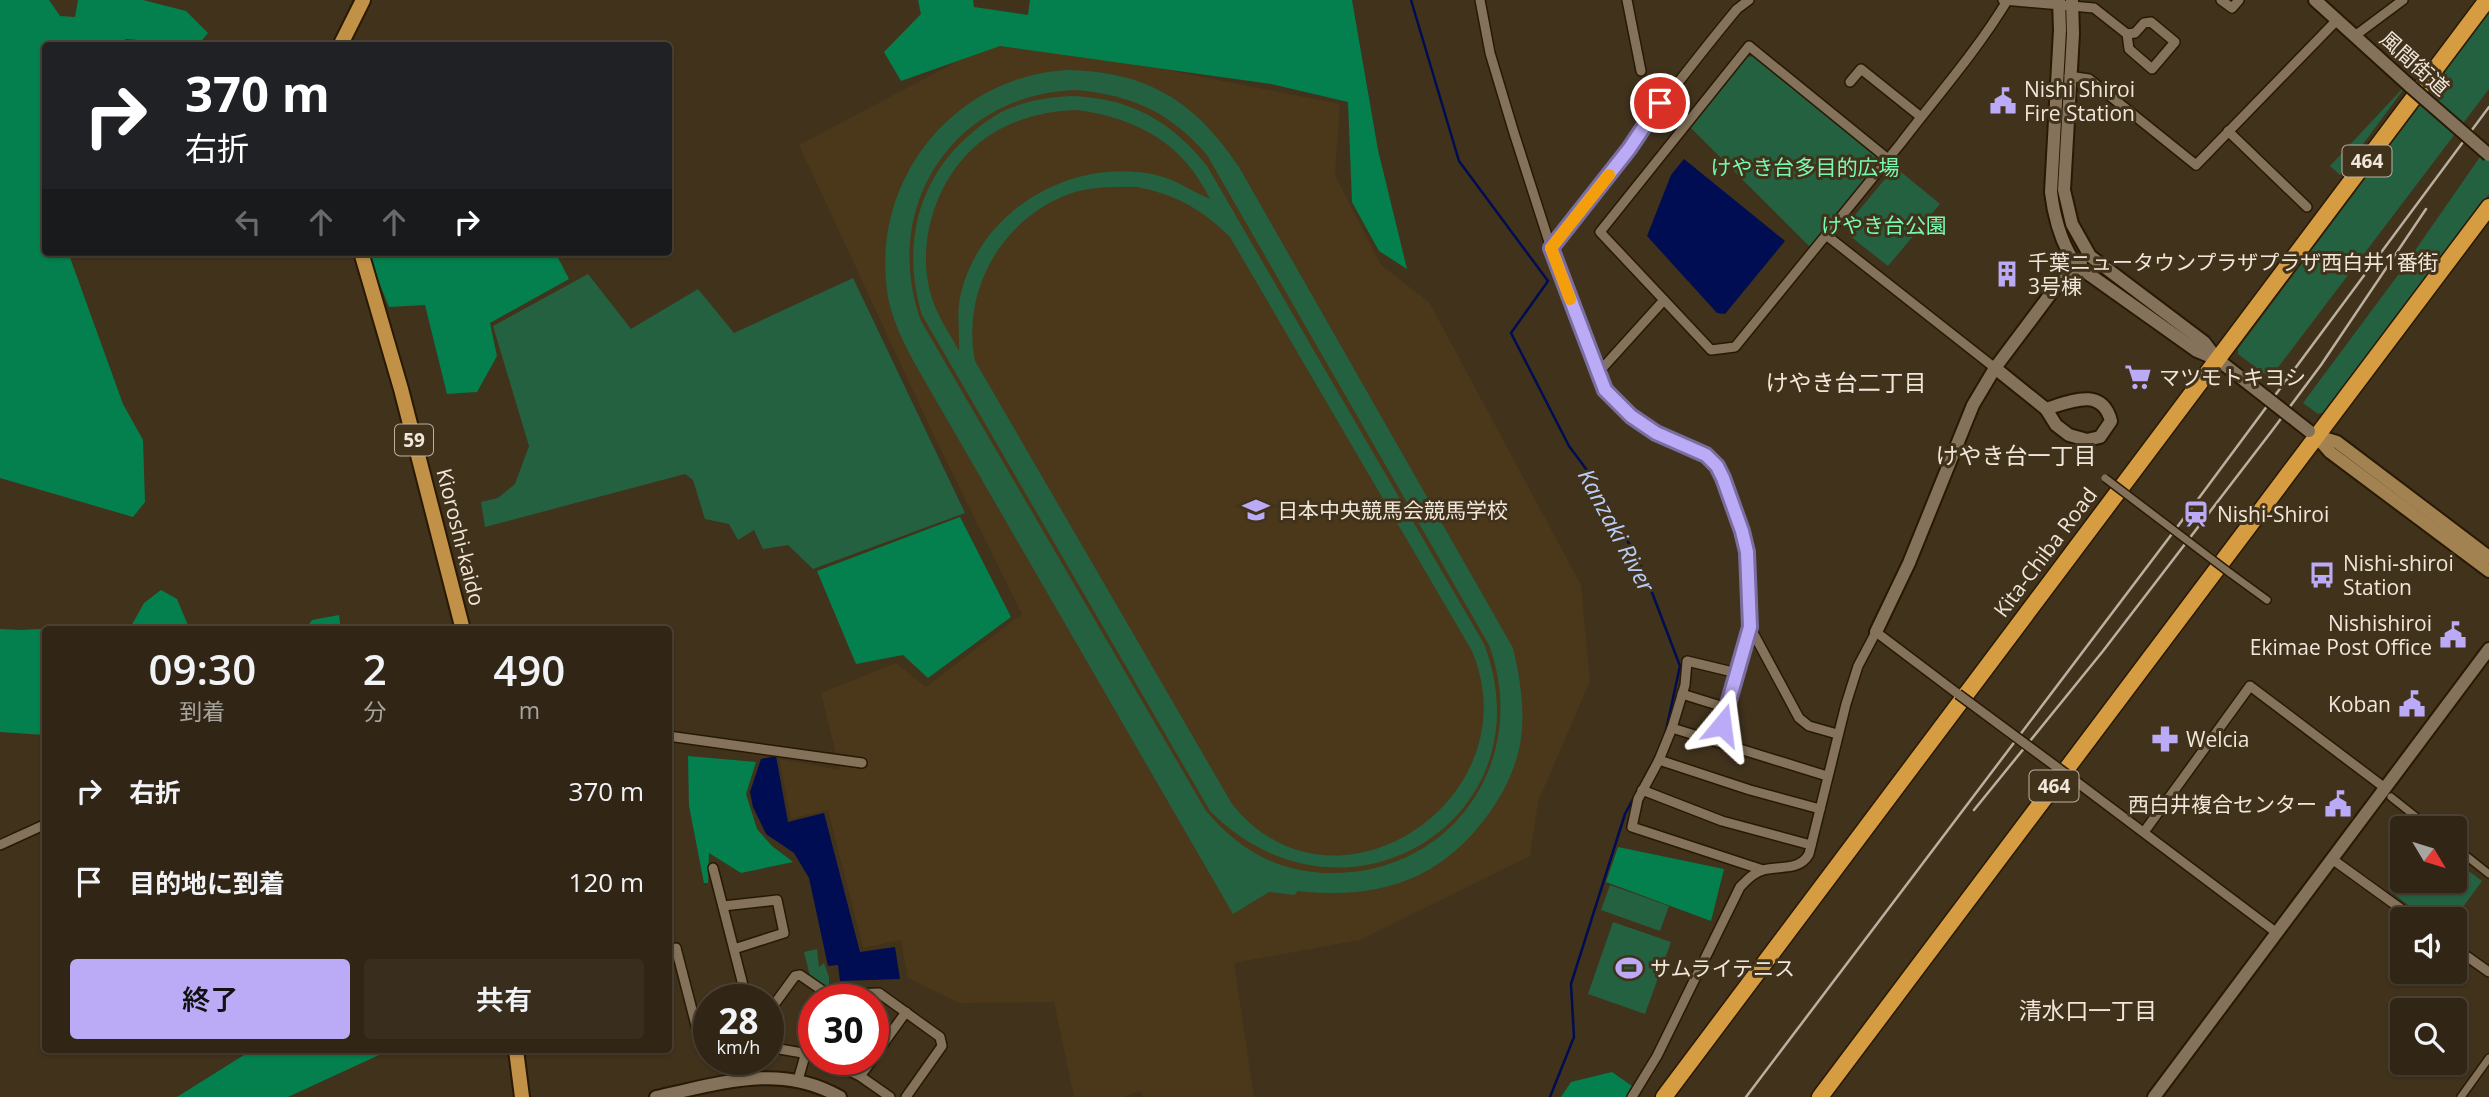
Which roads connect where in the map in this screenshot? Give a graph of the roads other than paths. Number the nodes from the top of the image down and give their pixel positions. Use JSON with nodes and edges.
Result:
{"nodes":[{"id":1,"x":363,"y":0,"type":"edge"},
{"id":2,"x":1480,"y":0,"type":"edge"},
{"id":3,"x":1627,"y":0,"type":"edge"},
{"id":4,"x":1749,"y":0,"type":"edge"},
{"id":5,"x":2221,"y":0,"type":"edge"},
{"id":6,"x":2239,"y":0,"type":"edge"},
{"id":7,"x":2315,"y":0,"type":"edge"},
{"id":8,"x":2403,"y":0,"type":"edge"},
{"id":9,"x":2487,"y":0,"type":"edge"},
{"id":10,"x":2005,"y":1,"type":"edge"},
{"id":11,"x":2065,"y":2,"type":"edge"},
{"id":12,"x":1736,"y":5,"type":"edge"},
{"id":13,"x":2337,"y":20,"type":"junction"},
{"id":14,"x":2127,"y":34,"type":"junction"},
{"id":15,"x":2356,"y":35,"type":"junction"},
{"id":16,"x":342,"y":42,"type":"edge"},
{"id":17,"x":1642,"y":71,"type":"dead end"},
{"id":18,"x":2070,"y":76,"type":"junction"},
{"id":19,"x":1850,"y":82,"type":"dead end"},
{"id":20,"x":1921,"y":117,"type":"junction"},
{"id":21,"x":2228,"y":131,"type":"junction"},
{"id":22,"x":2489,"y":155,"type":"edge"},
{"id":23,"x":1888,"y":159,"type":"junction"},
{"id":24,"x":2307,"y":207,"type":"dead end"},
{"id":25,"x":2489,"y":207,"type":"edge"},
{"id":26,"x":1826,"y":235,"type":"junction"},
{"id":27,"x":1551,"y":248,"type":"junction"},
{"id":28,"x":362,"y":256,"type":"edge"},
{"id":29,"x":2090,"y":256,"type":"junction"},
{"id":30,"x":2076,"y":265,"type":"junction"},
{"id":31,"x":1664,"y":300,"type":"junction"},
{"id":32,"x":2220,"y":362,"type":"junction"},
{"id":33,"x":1995,"y":368,"type":"junction"},
{"id":34,"x":1598,"y":373,"type":"junction"},
{"id":35,"x":2046,"y":409,"type":"junction"},
{"id":36,"x":2313,"y":433,"type":"junction"},
{"id":37,"x":2105,"y":478,"type":"dead end"},
{"id":38,"x":2489,"y":557,"type":"edge"},
{"id":39,"x":2489,"y":571,"type":"edge"},
{"id":40,"x":2267,"y":600,"type":"dead end"},
{"id":41,"x":462,"y":626,"type":"edge"},
{"id":42,"x":1750,"y":627,"type":"junction"},
{"id":43,"x":1876,"y":632,"type":"junction"},
{"id":44,"x":2489,"y":649,"type":"edge"},
{"id":45,"x":1737,"y":673,"type":"junction"},
{"id":46,"x":1682,"y":694,"type":"junction"},
{"id":47,"x":1727,"y":708,"type":"junction"},
{"id":48,"x":1672,"y":728,"type":"junction"},
{"id":49,"x":1837,"y":734,"type":"junction"},
{"id":50,"x":672,"y":737,"type":"edge"},
{"id":51,"x":1718,"y":742,"type":"junction"},
{"id":52,"x":1659,"y":760,"type":"junction"},
{"id":53,"x":862,"y":763,"type":"dead end"},
{"id":54,"x":1827,"y":776,"type":"junction"},
{"id":55,"x":1643,"y":790,"type":"junction"},
{"id":56,"x":2388,"y":793,"type":"junction"},
{"id":57,"x":1820,"y":809,"type":"junction"},
{"id":58,"x":2416,"y":816,"type":"edge"},
{"id":59,"x":42,"y":826,"type":"edge"},
{"id":60,"x":2144,"y":832,"type":"junction"},
{"id":61,"x":0,"y":845,"type":"edge"},
{"id":62,"x":1811,"y":845,"type":"junction"},
{"id":63,"x":2468,"y":857,"type":"edge"},
{"id":64,"x":2332,"y":859,"type":"junction"},
{"id":65,"x":713,"y":868,"type":"dead end"},
{"id":66,"x":1763,"y":870,"type":"junction"},
{"id":67,"x":2489,"y":874,"type":"edge"},
{"id":68,"x":723,"y":906,"type":"junction"},
{"id":69,"x":2398,"y":907,"type":"edge"},
{"id":70,"x":2277,"y":933,"type":"junction"},
{"id":71,"x":676,"y":948,"type":"dead end"},
{"id":72,"x":734,"y":949,"type":"junction"},
{"id":73,"x":2467,"y":956,"type":"edge"},
{"id":74,"x":2489,"y":972,"type":"edge"},
{"id":75,"x":743,"y":984,"type":"edge"},
{"id":76,"x":811,"y":984,"type":"edge"},
{"id":77,"x":784,"y":990,"type":"edge"},
{"id":78,"x":889,"y":1000,"type":"edge"},
{"id":79,"x":906,"y":1012,"type":"junction"},
{"id":80,"x":693,"y":1013,"type":"edge"},
{"id":81,"x":889,"y":1036,"type":"edge"},
{"id":82,"x":516,"y":1053,"type":"edge"},
{"id":83,"x":2489,"y":1058,"type":"edge"},
{"id":84,"x":800,"y":1075,"type":"edge"},
{"id":85,"x":860,"y":1076,"type":"edge"},
{"id":86,"x":798,"y":1080,"type":"junction"},
{"id":87,"x":712,"y":1091,"type":"edge"},
{"id":88,"x":522,"y":1097,"type":"edge"},
{"id":89,"x":656,"y":1097,"type":"edge"},
{"id":90,"x":840,"y":1097,"type":"edge"},
{"id":91,"x":890,"y":1097,"type":"edge"},
{"id":92,"x":906,"y":1097,"type":"edge"},
{"id":93,"x":1632,"y":1097,"type":"edge"},
{"id":94,"x":1664,"y":1097,"type":"edge"},
{"id":95,"x":1820,"y":1097,"type":"edge"},
{"id":96,"x":2154,"y":1097,"type":"edge"},
{"id":97,"x":2461,"y":1097,"type":"edge"}],
"edges":[{"from":1,"to":16,"type":"main road"},
{"from":2,"to":27,"type":"street"},
{"from":3,"to":17,"type":"street"},
{"from":4,"to":12,"type":"street"},
{"from":5,"to":6,"type":"street"},
{"from":7,"to":13,"type":"street","name":"風間街道"},
{"from":8,"to":15,"type":"street"},
{"from":9,"to":32,"type":"highway","name":"Kita-Chiba Road","number":"464"},
{"from":10,"to":11,"type":"street"},
{"from":10,"to":20,"type":"street"},
{"from":11,"to":14,"type":"street"},
{"from":11,"to":18,"type":"street"},
{"from":11,"to":30,"type":"street"},
{"from":12,"to":27,"type":"street"},
{"from":13,"to":15,"type":"street","name":"風間街道"},
{"from":13,"to":21,"type":"street"},
{"from":14,"to":14,"type":"street"},
{"from":15,"to":22,"type":"street","name":"風間街道","bridge":true},
{"from":18,"to":21,"type":"street"},
{"from":18,"to":29,"type":"street"},
{"from":19,"to":20,"type":"street"},
{"from":20,"to":23,"type":"street"},
{"from":21,"to":24,"type":"street"},
{"from":23,"to":26,"type":"street"},
{"from":23,"to":31,"type":"street"},
{"from":25,"to":36,"type":"highway","number":"464"},
{"from":26,"to":31,"type":"street"},
{"from":26,"to":33,"type":"street"},
{"from":27,"to":34,"type":"street"},
{"from":28,"to":41,"type":"main road","name":"Kioroshi-kaido","number":"59"},
{"from":29,"to":30,"type":"street"},
{"from":29,"to":32,"type":"street"},
{"from":30,"to":32,"type":"street"},
{"from":30,"to":33,"type":"street"},
{"from":31,"to":34,"type":"street"},
{"from":32,"to":36,"type":"street","bridge":true},
{"from":32,"to":94,"type":"highway","name":"Kita-Chiba Road","number":"464"},
{"from":33,"to":35,"type":"street"},
{"from":33,"to":43,"type":"street"},
{"from":34,"to":42,"type":"street"},
{"from":35,"to":35,"type":"street"},
{"from":36,"to":38,"type":"main road"},
{"from":36,"to":39,"type":"main road"},
{"from":36,"to":95,"type":"highway","number":"464"},
{"from":37,"to":40,"type":"street","bridge":true},
{"from":42,"to":45,"type":"street"},
{"from":42,"to":49,"type":"street"},
{"from":43,"to":49,"type":"street"},
{"from":43,"to":60,"type":"street","bridge":true},
{"from":44,"to":56,"type":"street"},
{"from":45,"to":46,"type":"street"},
{"from":45,"to":47,"type":"street"},
{"from":46,"to":47,"type":"street"},
{"from":46,"to":48,"type":"street"},
{"from":47,"to":51,"type":"street"},
{"from":48,"to":51,"type":"street"},
{"from":48,"to":52,"type":"street"},
{"from":49,"to":54,"type":"street"},
{"from":50,"to":53,"type":"street"},
{"from":51,"to":54,"type":"street"},
{"from":52,"to":55,"type":"street"},
{"from":52,"to":57,"type":"street"},
{"from":54,"to":57,"type":"street"},
{"from":55,"to":62,"type":"street"},
{"from":55,"to":66,"type":"street"},
{"from":56,"to":58,"type":"street"},
{"from":56,"to":60,"type":"street"},
{"from":56,"to":64,"type":"street"},
{"from":57,"to":62,"type":"street"},
{"from":59,"to":61,"type":"street"},
{"from":60,"to":70,"type":"street"},
{"from":62,"to":66,"type":"street"},
{"from":63,"to":67,"type":"street"},
{"from":64,"to":69,"type":"street"},
{"from":64,"to":70,"type":"street"},
{"from":65,"to":68,"type":"street"},
{"from":66,"to":93,"type":"street"},
{"from":68,"to":72,"type":"street"},
{"from":68,"to":72,"type":"street"},
{"from":70,"to":96,"type":"street"},
{"from":71,"to":80,"type":"street"},
{"from":72,"to":75,"type":"street"},
{"from":73,"to":74,"type":"street"},
{"from":76,"to":77,"type":"street"},
{"from":78,"to":79,"type":"street"},
{"from":79,"to":81,"type":"street"},
{"from":79,"to":92,"type":"street"},
{"from":82,"to":88,"type":"main road"},
{"from":83,"to":97,"type":"street"},
{"from":84,"to":86,"type":"street"},
{"from":85,"to":91,"type":"street"},
{"from":86,"to":87,"type":"street"},
{"from":86,"to":90,"type":"street"},
{"from":87,"to":89,"type":"street"}]}
